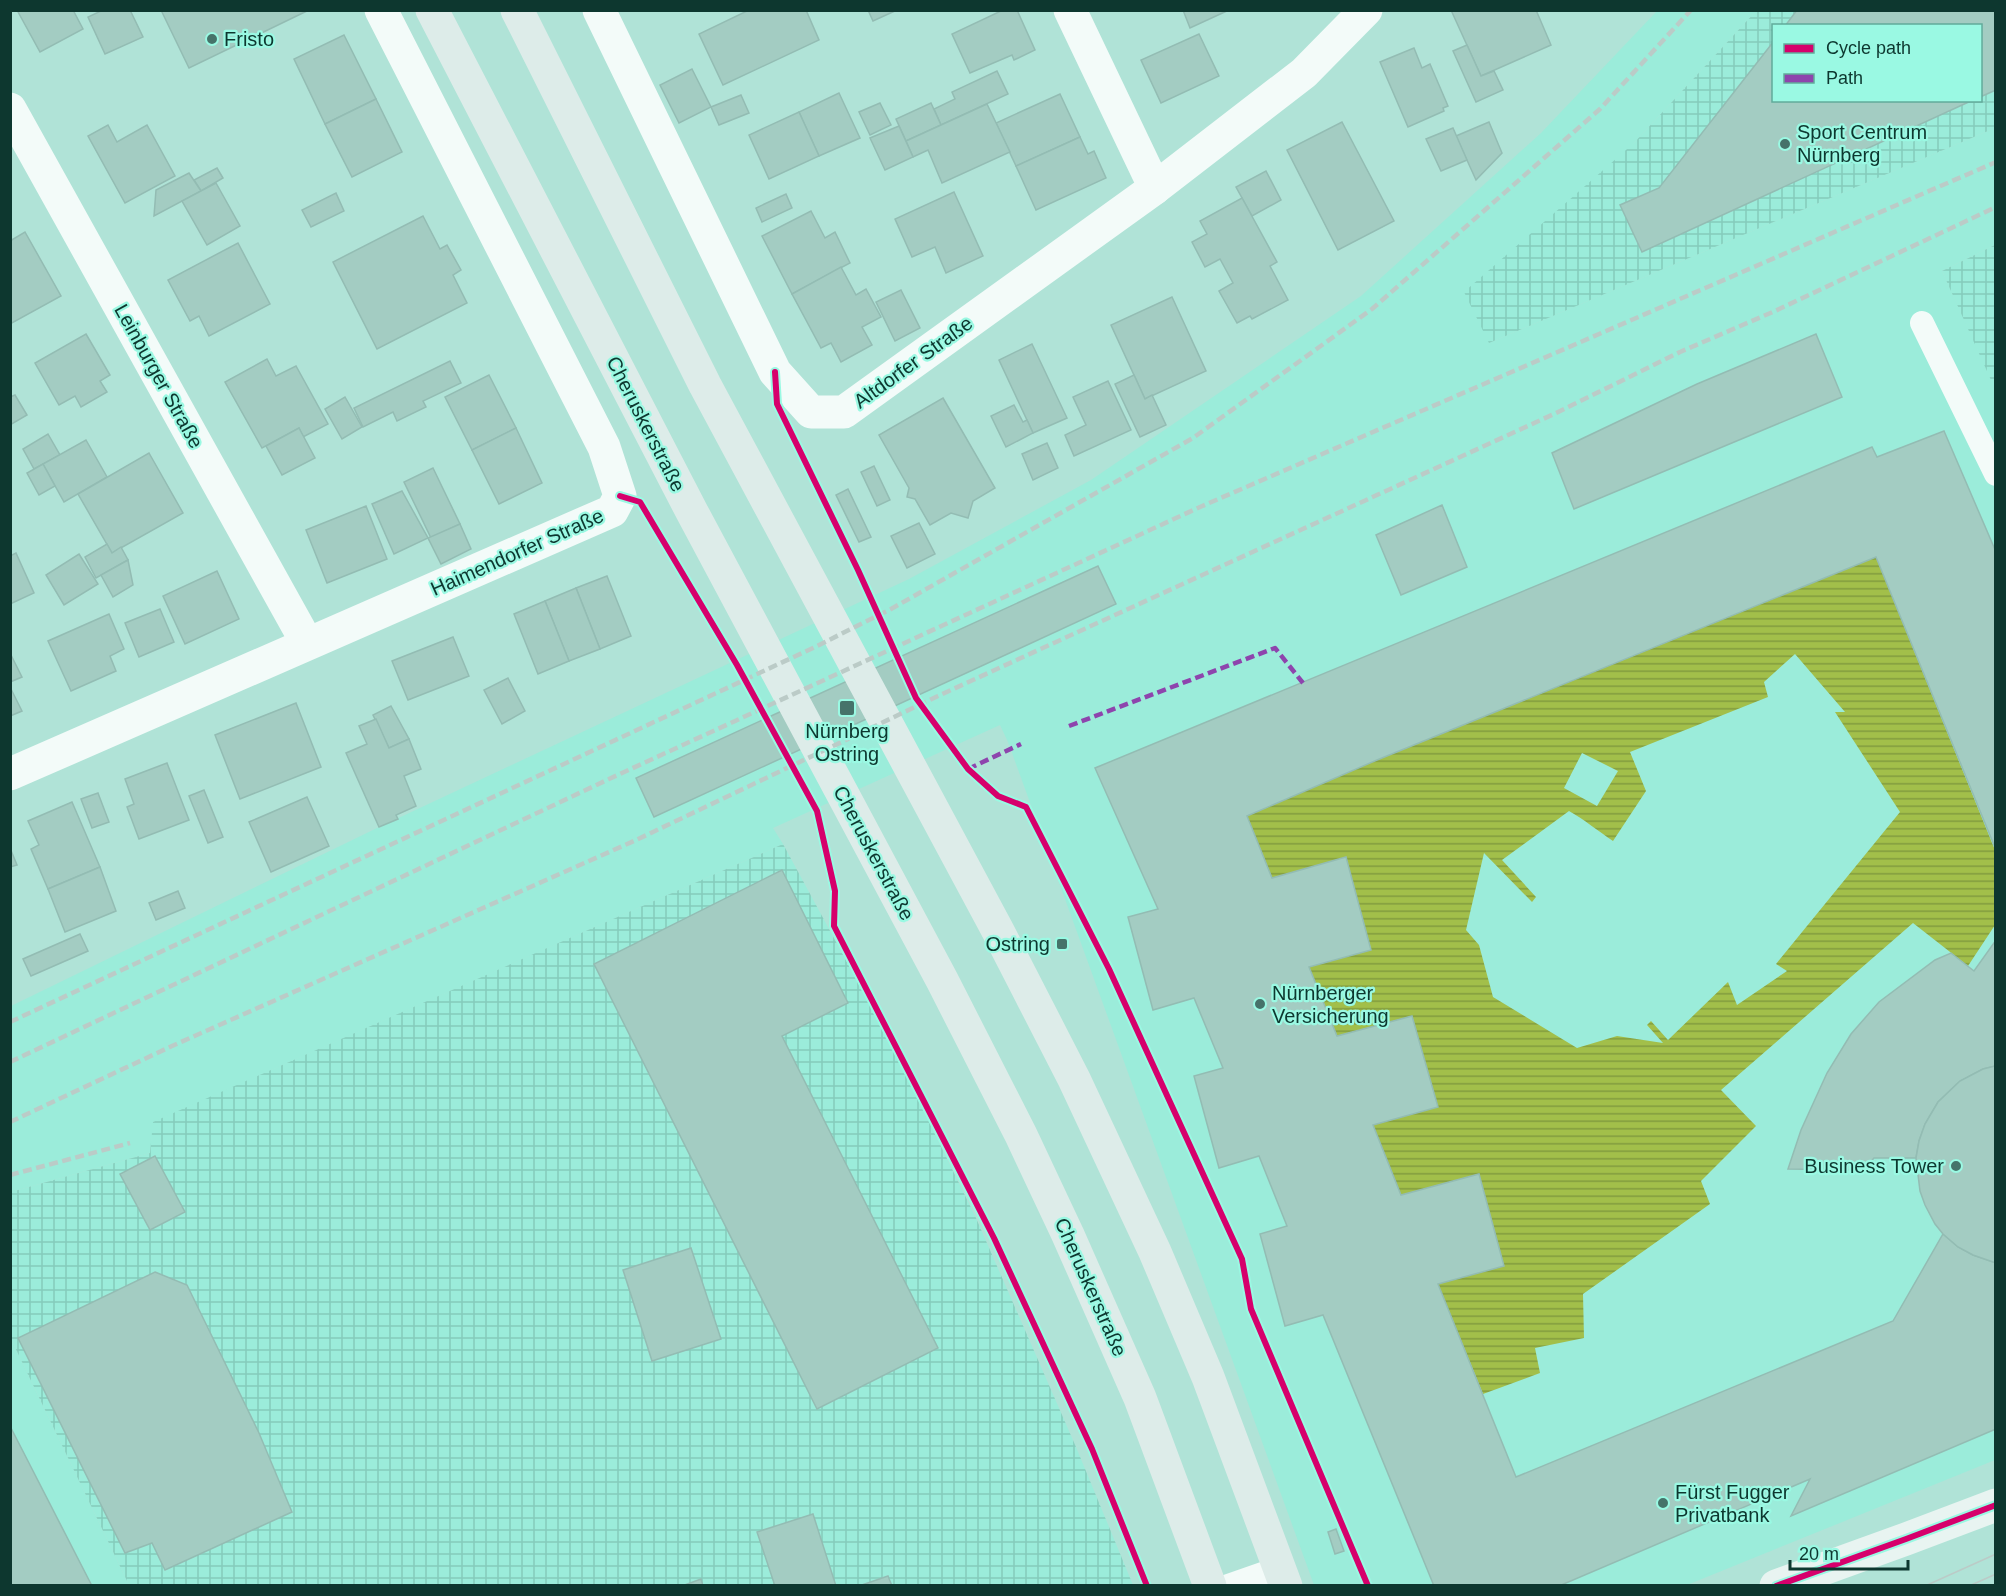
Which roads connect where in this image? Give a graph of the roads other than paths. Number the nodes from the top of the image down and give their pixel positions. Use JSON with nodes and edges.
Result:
{"nodes":[{"id":1,"x":381,"y":10,"type":"edge"},
{"id":2,"x":432,"y":10,"type":"edge"},
{"id":3,"x":518,"y":10,"type":"edge"},
{"id":4,"x":599,"y":10,"type":"edge"},
{"id":5,"x":1070,"y":10,"type":"edge"},
{"id":6,"x":1366,"y":10,"type":"edge"},
{"id":7,"x":10,"y":109,"type":"edge"},
{"id":8,"x":1155,"y":188,"type":"junction"},
{"id":9,"x":1922,"y":323,"type":"dead end"},
{"id":10,"x":1995,"y":474,"type":"edge"},
{"id":11,"x":307,"y":643,"type":"junction"},
{"id":12,"x":10,"y":774,"type":"edge"},
{"id":13,"x":1995,"y":1505,"type":"edge"},
{"id":14,"x":1283,"y":1577,"type":"edge"},
{"id":15,"x":1210,"y":1586,"type":"edge"},
{"id":16,"x":1228,"y":1586,"type":"edge"},
{"id":17,"x":1776,"y":1586,"type":"edge"}],
"edges":[{"from":1,"to":11,"type":"street","name":"Haimendorfer Straße"},
{"from":2,"to":15,"type":"main road","name":"Cheruskerstraße"},
{"from":3,"to":14,"type":"main road"},
{"from":4,"to":8,"type":"street","name":"Altdorfer Straße"},
{"from":5,"to":8,"type":"street"},
{"from":6,"to":8,"type":"street","name":"Altdorfer Straße"},
{"from":7,"to":11,"type":"street","name":"Leinburger Straße"},
{"from":9,"to":10,"type":"lane"},
{"from":11,"to":12,"type":"street","name":"Haimendorfer Straße"},
{"from":13,"to":17,"type":"main road"},
{"from":14,"to":16,"type":"lane"}]}
